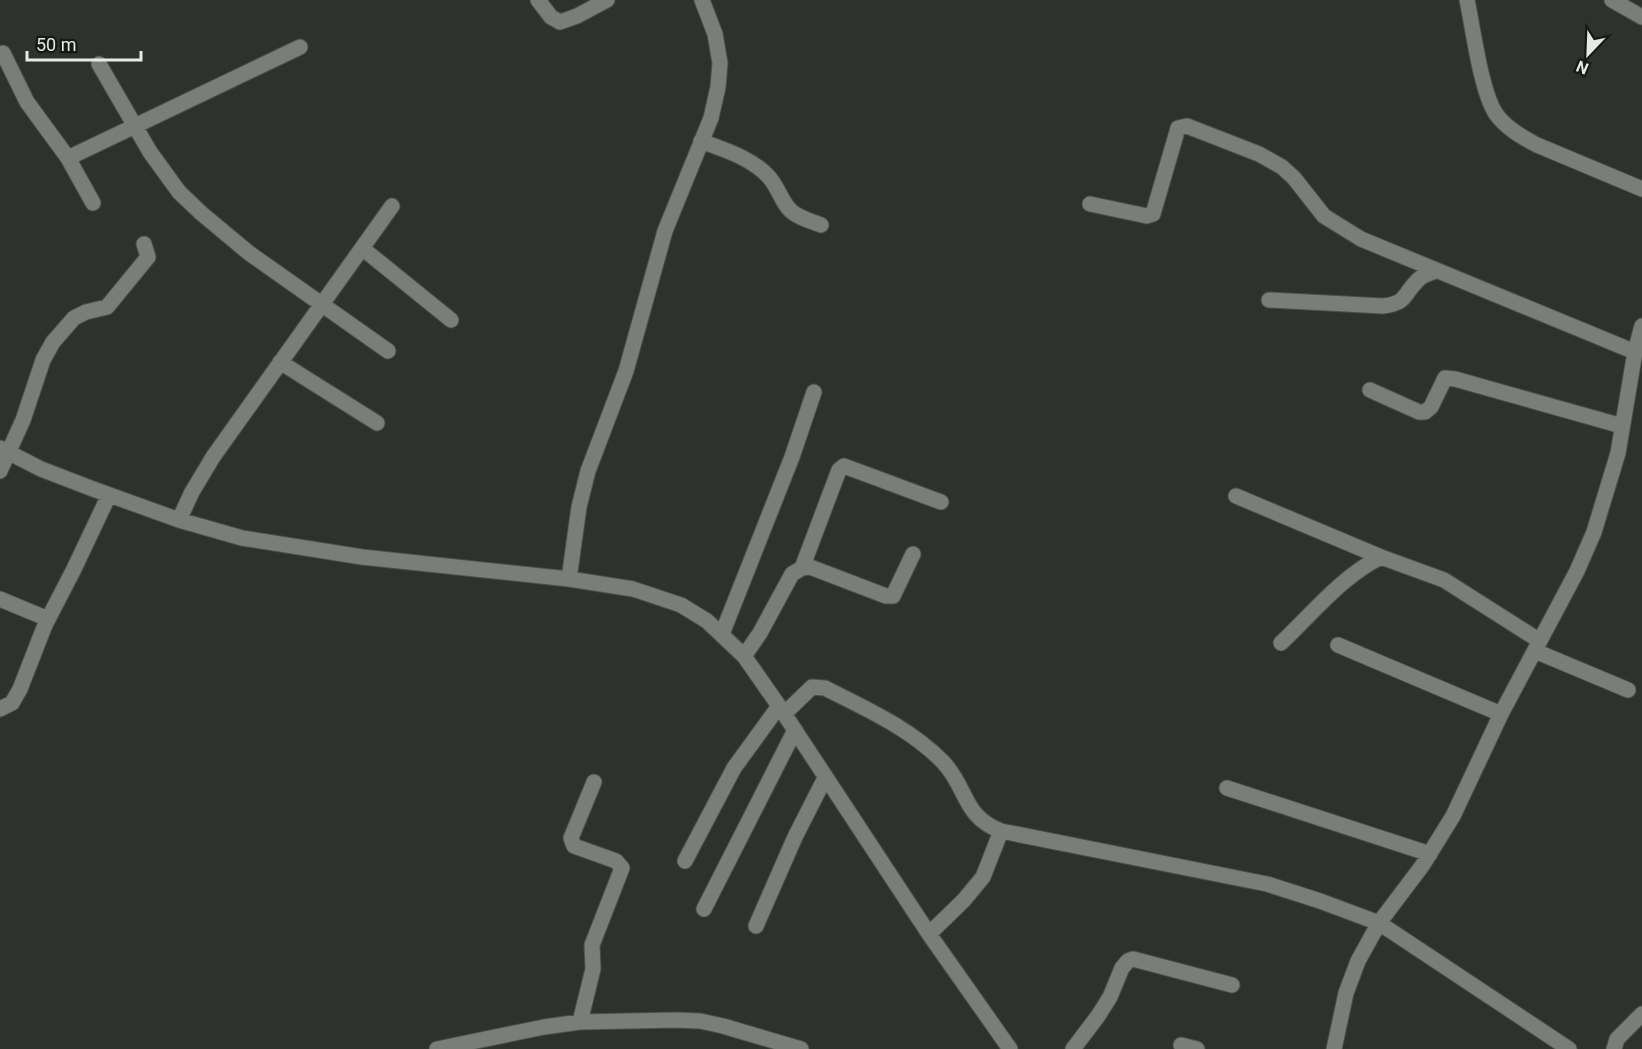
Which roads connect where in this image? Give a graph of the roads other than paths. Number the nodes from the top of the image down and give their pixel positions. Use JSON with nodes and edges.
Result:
{"nodes":[{"id":1,"x":538,"y":0,"type":"edge"},
{"id":2,"x":607,"y":0,"type":"edge"},
{"id":3,"x":702,"y":0,"type":"edge"},
{"id":4,"x":1467,"y":0,"type":"edge"},
{"id":5,"x":1612,"y":0,"type":"edge"},
{"id":6,"x":1642,"y":17,"type":"edge"},
{"id":7,"x":300,"y":47,"type":"dead end"},
{"id":8,"x":3,"y":53,"type":"dead end"},
{"id":9,"x":99,"y":64,"type":"dead end"},
{"id":10,"x":136,"y":127,"type":"junction"},
{"id":11,"x":701,"y":141,"type":"junction"},
{"id":12,"x":68,"y":158,"type":"junction"},
{"id":13,"x":1642,"y":189,"type":"edge"},
{"id":14,"x":93,"y":204,"type":"dead end"},
{"id":15,"x":1090,"y":204,"type":"dead end"},
{"id":16,"x":392,"y":206,"type":"dead end"},
{"id":17,"x":822,"y":225,"type":"dead end"},
{"id":18,"x":144,"y":244,"type":"dead end"},
{"id":19,"x":362,"y":248,"type":"junction"},
{"id":20,"x":1436,"y":271,"type":"junction"},
{"id":21,"x":1269,"y":300,"type":"dead end"},
{"id":22,"x":322,"y":304,"type":"junction"},
{"id":23,"x":451,"y":320,"type":"dead end"},
{"id":24,"x":1642,"y":328,"type":"edge"},
{"id":25,"x":388,"y":351,"type":"dead end"},
{"id":26,"x":1635,"y":352,"type":"junction"},
{"id":27,"x":280,"y":362,"type":"junction"},
{"id":28,"x":1370,"y":390,"type":"dead end"},
{"id":29,"x":814,"y":392,"type":"dead end"},
{"id":30,"x":377,"y":423,"type":"dead end"},
{"id":31,"x":1622,"y":426,"type":"junction"},
{"id":32,"x":4,"y":451,"type":"edge"},
{"id":33,"x":0,"y":471,"type":"edge"},
{"id":34,"x":109,"y":495,"type":"junction"},
{"id":35,"x":1236,"y":496,"type":"dead end"},
{"id":36,"x":941,"y":502,"type":"dead end"},
{"id":37,"x":178,"y":520,"type":"junction"},
{"id":38,"x":913,"y":554,"type":"dead end"},
{"id":39,"x":1381,"y":557,"type":"junction"},
{"id":40,"x":802,"y":568,"type":"junction"},
{"id":41,"x":569,"y":579,"type":"junction"},
{"id":42,"x":0,"y":599,"type":"edge"},
{"id":43,"x":48,"y":619,"type":"junction"},
{"id":44,"x":722,"y":634,"type":"junction"},
{"id":45,"x":1281,"y":644,"type":"dead end"},
{"id":46,"x":1338,"y":645,"type":"dead end"},
{"id":47,"x":1537,"y":646,"type":"junction"},
{"id":48,"x":744,"y":656,"type":"junction"},
{"id":49,"x":1628,"y":690,"type":"dead end"},
{"id":50,"x":0,"y":709,"type":"edge"},
{"id":51,"x":782,"y":710,"type":"junction"},
{"id":52,"x":1501,"y":714,"type":"junction"},
{"id":53,"x":795,"y":730,"type":"junction"},
{"id":54,"x":825,"y":778,"type":"junction"},
{"id":55,"x":594,"y":782,"type":"dead end"},
{"id":56,"x":1227,"y":788,"type":"dead end"},
{"id":57,"x":1001,"y":831,"type":"junction"},
{"id":58,"x":1430,"y":854,"type":"junction"},
{"id":59,"x":685,"y":861,"type":"dead end"},
{"id":60,"x":704,"y":909,"type":"dead end"},
{"id":61,"x":1379,"y":923,"type":"junction"},
{"id":62,"x":756,"y":926,"type":"dead end"},
{"id":63,"x":929,"y":934,"type":"junction"},
{"id":64,"x":1233,"y":985,"type":"dead end"},
{"id":65,"x":1642,"y":1014,"type":"edge"},
{"id":66,"x":580,"y":1022,"type":"junction"},
{"id":67,"x":1181,"y":1045,"type":"dead end"},
{"id":68,"x":437,"y":1049,"type":"edge"},
{"id":69,"x":801,"y":1049,"type":"edge"},
{"id":70,"x":1010,"y":1049,"type":"edge"},
{"id":71,"x":1073,"y":1049,"type":"edge"},
{"id":72,"x":1197,"y":1049,"type":"edge"},
{"id":73,"x":1334,"y":1049,"type":"edge"},
{"id":74,"x":1569,"y":1049,"type":"edge"},
{"id":75,"x":1614,"y":1049,"type":"edge"}],
"edges":[{"from":1,"to":2,"type":"street"},
{"from":3,"to":11,"type":"street"},
{"from":4,"to":13,"type":"street"},
{"from":5,"to":6,"type":"street"},
{"from":7,"to":10,"type":"street"},
{"from":8,"to":12,"type":"street"},
{"from":9,"to":10,"type":"street"},
{"from":10,"to":12,"type":"street"},
{"from":10,"to":22,"type":"street"},
{"from":11,"to":17,"type":"street"},
{"from":11,"to":41,"type":"street"},
{"from":12,"to":14,"type":"street"},
{"from":15,"to":20,"type":"street"},
{"from":16,"to":19,"type":"street"},
{"from":18,"to":32,"type":"street"},
{"from":19,"to":22,"type":"street"},
{"from":19,"to":23,"type":"street"},
{"from":20,"to":21,"type":"street"},
{"from":20,"to":26,"type":"street"},
{"from":22,"to":25,"type":"street"},
{"from":22,"to":27,"type":"street"},
{"from":24,"to":26,"type":"street"},
{"from":26,"to":31,"type":"street"},
{"from":27,"to":30,"type":"street"},
{"from":27,"to":37,"type":"street"},
{"from":28,"to":31,"type":"street"},
{"from":29,"to":44,"type":"street"},
{"from":31,"to":47,"type":"street"},
{"from":32,"to":33,"type":"street"},
{"from":32,"to":34,"type":"street"},
{"from":34,"to":37,"type":"street"},
{"from":34,"to":43,"type":"street"},
{"from":35,"to":39,"type":"street"},
{"from":36,"to":40,"type":"street"},
{"from":37,"to":41,"type":"street"},
{"from":38,"to":40,"type":"street"},
{"from":39,"to":45,"type":"street"},
{"from":39,"to":47,"type":"street"},
{"from":40,"to":48,"type":"street"},
{"from":41,"to":44,"type":"street"},
{"from":42,"to":43,"type":"street"},
{"from":43,"to":50,"type":"street"},
{"from":44,"to":48,"type":"street"},
{"from":46,"to":52,"type":"street"},
{"from":47,"to":49,"type":"street"},
{"from":47,"to":52,"type":"street"},
{"from":48,"to":51,"type":"street"},
{"from":51,"to":53,"type":"street"},
{"from":51,"to":57,"type":"street"},
{"from":51,"to":59,"type":"street"},
{"from":52,"to":58,"type":"street"},
{"from":53,"to":54,"type":"street"},
{"from":53,"to":60,"type":"street"},
{"from":54,"to":62,"type":"street"},
{"from":54,"to":63,"type":"street"},
{"from":55,"to":66,"type":"street"},
{"from":56,"to":58,"type":"street"},
{"from":57,"to":61,"type":"street"},
{"from":57,"to":63,"type":"street"},
{"from":58,"to":61,"type":"street"},
{"from":61,"to":73,"type":"street"},
{"from":61,"to":74,"type":"street"},
{"from":63,"to":70,"type":"street"},
{"from":64,"to":71,"type":"street"},
{"from":65,"to":75,"type":"street"},
{"from":66,"to":68,"type":"street"},
{"from":66,"to":69,"type":"street"},
{"from":67,"to":72,"type":"street"}]}
